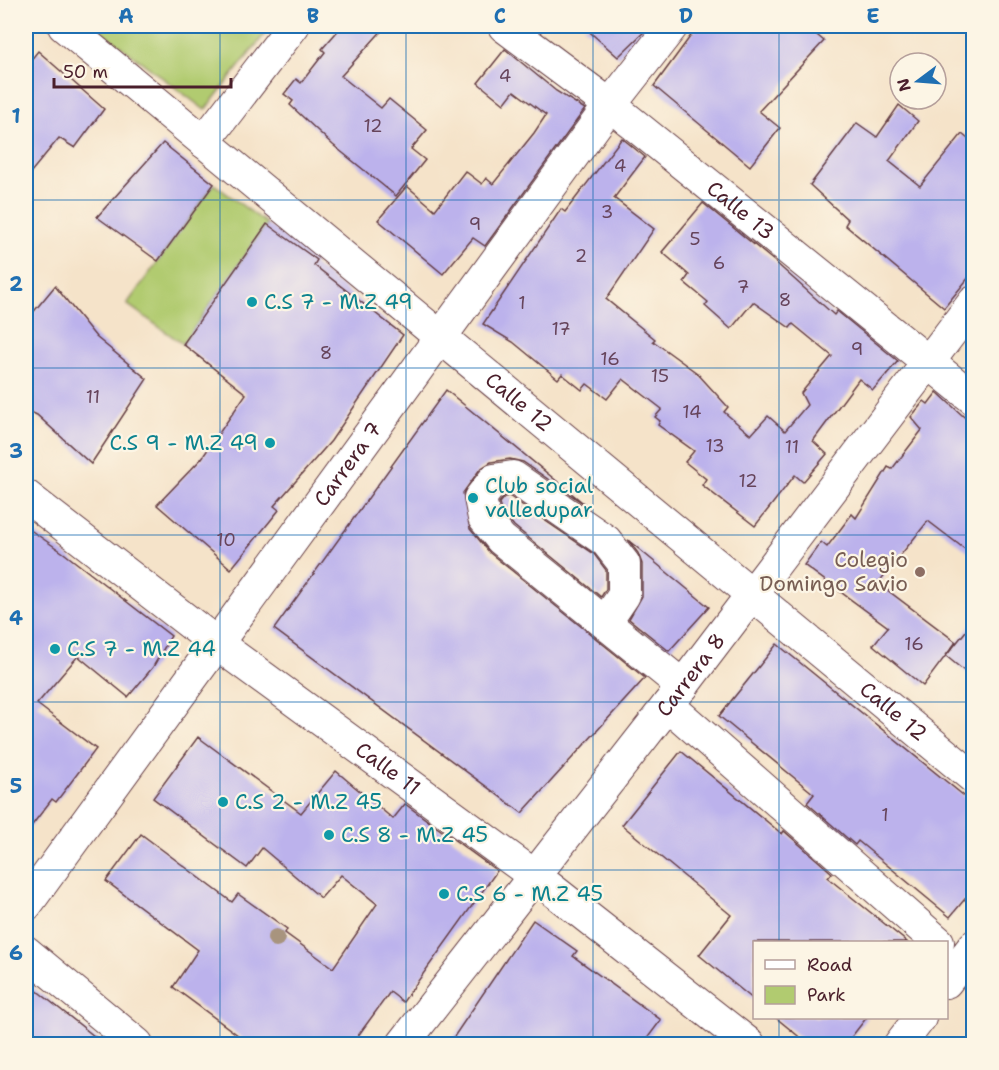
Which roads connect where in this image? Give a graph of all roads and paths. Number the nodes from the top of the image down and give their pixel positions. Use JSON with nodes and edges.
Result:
{"nodes":[{"id":1,"x":64,"y":26,"type":"edge"},
{"id":2,"x":293,"y":26,"type":"edge"},
{"id":3,"x":504,"y":26,"type":"edge"},
{"id":4,"x":672,"y":26,"type":"edge"},
{"id":5,"x":610,"y":105,"type":"junction"},
{"id":6,"x":204,"y":142,"type":"junction"},
{"id":7,"x":974,"y":302,"type":"edge"},
{"id":8,"x":441,"y":338,"type":"junction"},
{"id":9,"x":927,"y":360,"type":"junction"},
{"id":10,"x":974,"y":399,"type":"edge"},
{"id":11,"x":26,"y":496,"type":"edge"},
{"id":12,"x":752,"y":596,"type":"junction"},
{"id":13,"x":605,"y":623,"type":"junction"},
{"id":14,"x":216,"y":644,"type":"junction"},
{"id":15,"x":675,"y":696,"type":"junction"},
{"id":16,"x":974,"y":778,"type":"edge"},
{"id":17,"x":536,"y":877,"type":"junction"},
{"id":18,"x":26,"y":905,"type":"edge"},
{"id":19,"x":937,"y":941,"type":"edge"},
{"id":20,"x":26,"y":952,"type":"edge"},
{"id":21,"x":919,"y":1019,"type":"edge"},
{"id":22,"x":137,"y":1044,"type":"edge"},
{"id":23,"x":403,"y":1044,"type":"edge"},
{"id":24,"x":749,"y":1044,"type":"edge"},
{"id":25,"x":900,"y":1044,"type":"edge"}],
"edges":[{"from":1,"to":6,"type":"street","name":"Calle 12"},
{"from":2,"to":6,"type":"street"},
{"from":3,"to":5,"type":"street","name":"Calle 13"},
{"from":4,"to":5,"type":"street","name":"Carrera 7"},
{"from":5,"to":8,"type":"street","name":"Carrera 7"},
{"from":5,"to":9,"type":"street","name":"Calle 13"},
{"from":6,"to":8,"type":"street","name":"Calle 12"},
{"from":7,"to":9,"type":"street","name":"Carrera 8"},
{"from":8,"to":12,"type":"street","name":"Calle 12"},
{"from":8,"to":14,"type":"street","name":"Carrera 7"},
{"from":9,"to":10,"type":"street","name":"Calle 13"},
{"from":9,"to":12,"type":"street","name":"Carrera 8"},
{"from":11,"to":14,"type":"street","name":"Calle 11"},
{"from":12,"to":15,"type":"street","name":"Carrera 8"},
{"from":12,"to":16,"type":"street","name":"Calle 12"},
{"from":13,"to":13,"type":"street"},
{"from":13,"to":15,"type":"street"},
{"from":14,"to":17,"type":"street","name":"Calle 11"},
{"from":14,"to":18,"type":"street","name":"Carrera 7"},
{"from":15,"to":17,"type":"street","name":"Carrera 8"},
{"from":15,"to":19,"type":"street"},
{"from":17,"to":23,"type":"street","name":"Carrera 8"},
{"from":17,"to":24,"type":"street","name":"Calle 11"},
{"from":20,"to":22,"type":"street"},
{"from":21,"to":25,"type":"street"}]}
